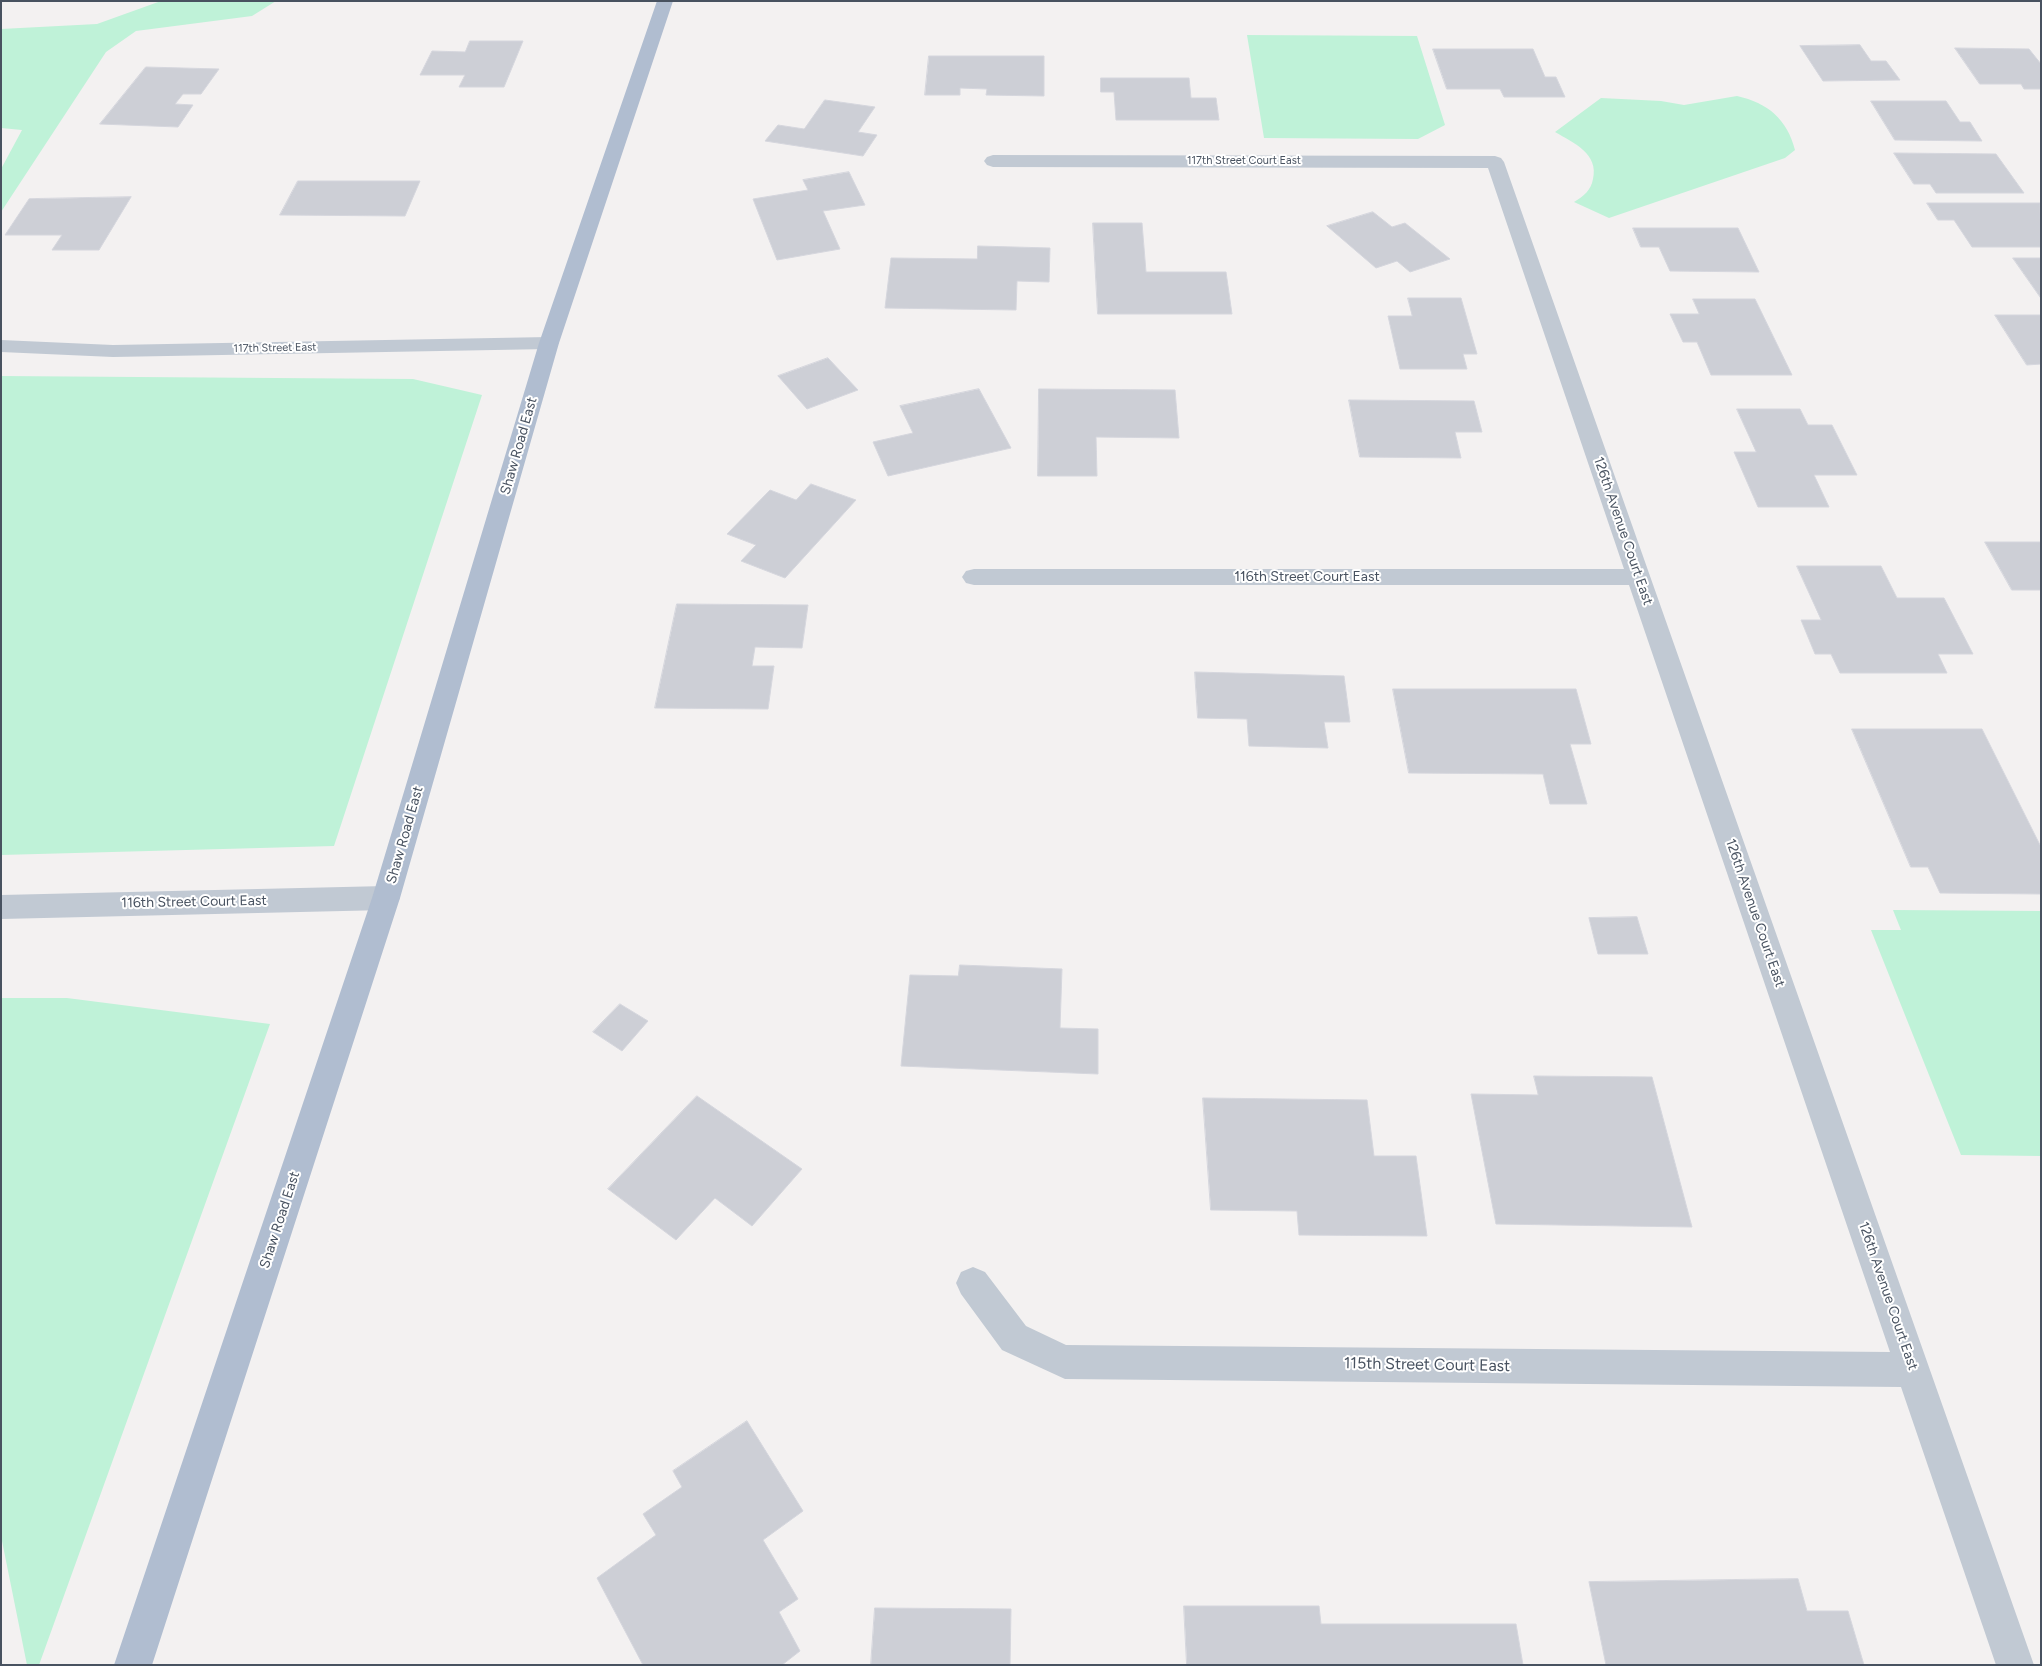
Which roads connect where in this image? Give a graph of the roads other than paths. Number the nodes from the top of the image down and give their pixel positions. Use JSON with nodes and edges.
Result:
{"nodes":[{"id":1,"x":665,"y":1,"type":"edge"},
{"id":2,"x":994,"y":161,"type":"dead end"},
{"id":3,"x":1495,"y":162,"type":"joint"},
{"id":4,"x":549,"y":343,"type":"junction"},
{"id":5,"x":1,"y":346,"type":"edge"},
{"id":6,"x":974,"y":577,"type":"dead end"},
{"id":7,"x":1639,"y":577,"type":"junction"},
{"id":8,"x":386,"y":898,"type":"junction"},
{"id":9,"x":1,"y":907,"type":"edge"},
{"id":10,"x":973,"y":1283,"type":"dead end"},
{"id":11,"x":1914,"y":1370,"type":"junction"},
{"id":12,"x":134,"y":1665,"type":"edge"},
{"id":13,"x":2016,"y":1665,"type":"edge"}],
"edges":[{"from":1,"to":4,"type":"main road","name":"Shaw Road East"},
{"from":2,"to":3,"type":"street","name":"117th Street Court East"},
{"from":3,"to":7,"type":"street","name":"126th Avenue Court East"},
{"from":4,"to":5,"type":"street","name":"117th Street East"},
{"from":4,"to":8,"type":"main road","name":"Shaw Road East"},
{"from":6,"to":7,"type":"street","name":"116th Street Court East"},
{"from":7,"to":11,"type":"street","name":"126th Avenue Court East"},
{"from":8,"to":9,"type":"street","name":"116th Street Court East"},
{"from":8,"to":12,"type":"main road","name":"Shaw Road East"},
{"from":10,"to":11,"type":"street","name":"115th Street Court East"},
{"from":11,"to":13,"type":"street","name":"126th Avenue Court East"}]}
